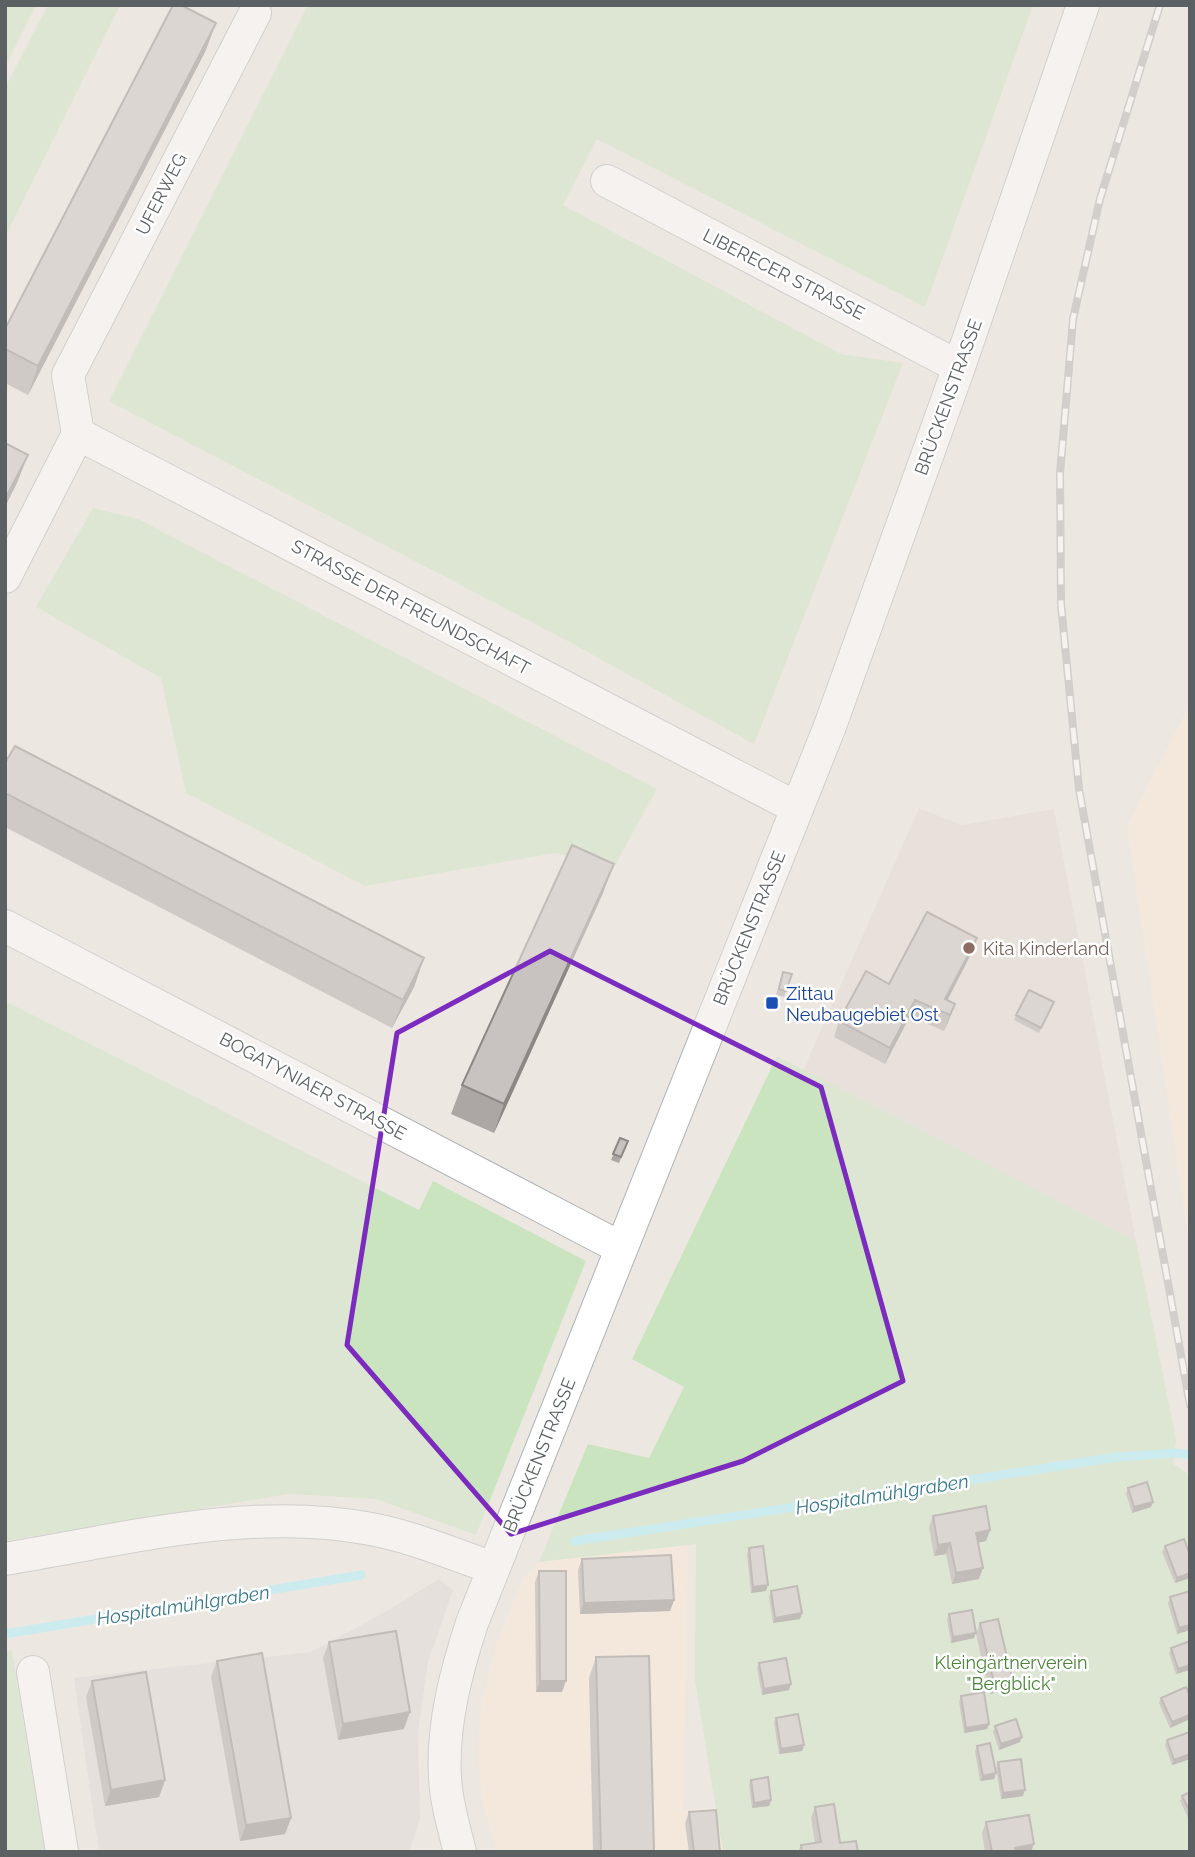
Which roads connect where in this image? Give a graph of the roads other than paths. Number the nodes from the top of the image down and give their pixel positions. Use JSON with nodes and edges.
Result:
{"nodes":[{"id":1,"x":1083,"y":5,"type":"edge"},
{"id":2,"x":255,"y":13,"type":"dead end"},
{"id":3,"x":607,"y":181,"type":"dead end"},
{"id":4,"x":959,"y":367,"type":"junction"},
{"id":5,"x":78,"y":433,"type":"junction"},
{"id":6,"x":5,"y":577,"type":"edge"},
{"id":7,"x":797,"y":808,"type":"junction"},
{"id":8,"x":5,"y":926,"type":"edge"},
{"id":9,"x":621,"y":1248,"type":"junction"},
{"id":10,"x":5,"y":1559,"type":"edge"},
{"id":11,"x":494,"y":1568,"type":"junction"},
{"id":12,"x":33,"y":1672,"type":"dead end"},
{"id":13,"x":62,"y":1852,"type":"edge"},
{"id":14,"x":460,"y":1852,"type":"edge"}],
"edges":[{"from":1,"to":4,"type":"street","name":"BRÜCKENSTRASSE"},
{"from":2,"to":5,"type":"street","name":"UFERWEG"},
{"from":3,"to":4,"type":"street","name":"LIBERECER STRASSE"},
{"from":4,"to":7,"type":"street","name":"BRÜCKENSTRASSE"},
{"from":5,"to":6,"type":"street"},
{"from":5,"to":7,"type":"street","name":"STRASSE DER FREUNDSCHAFT"},
{"from":7,"to":9,"type":"street","name":"BRÜCKENSTRASSE"},
{"from":8,"to":9,"type":"street","name":"BOGATYNIAER STRASSE"},
{"from":9,"to":11,"type":"street","name":"BRÜCKENSTRASSE"},
{"from":10,"to":11,"type":"street"},
{"from":11,"to":14,"type":"street","name":"BRÜCKENSTRASSE"},
{"from":12,"to":13,"type":"street"}]}
